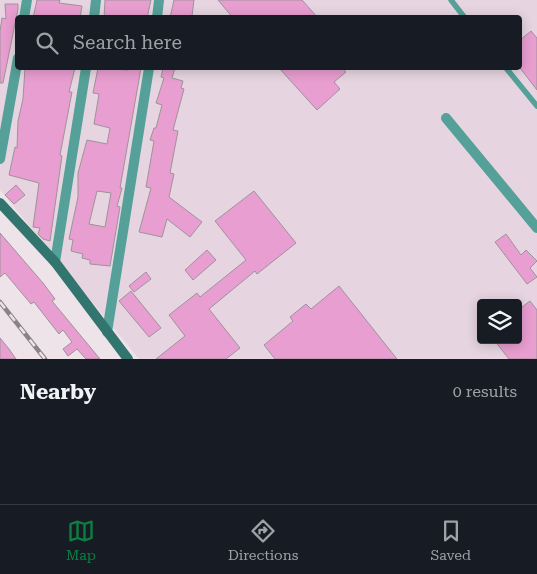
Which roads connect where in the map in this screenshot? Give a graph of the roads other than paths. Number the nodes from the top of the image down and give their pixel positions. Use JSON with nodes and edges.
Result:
{"nodes":[{"id":1,"x":28,"y":0,"type":"edge"},
{"id":2,"x":96,"y":0,"type":"edge"},
{"id":3,"x":159,"y":0,"type":"edge"},
{"id":4,"x":451,"y":0,"type":"edge"},
{"id":5,"x":25,"y":15,"type":"edge"},
{"id":6,"x":94,"y":15,"type":"edge"},
{"id":7,"x":157,"y":15,"type":"edge"},
{"id":8,"x":463,"y":15,"type":"edge"},
{"id":9,"x":16,"y":70,"type":"edge"},
{"id":10,"x":86,"y":70,"type":"edge"},
{"id":11,"x":149,"y":70,"type":"edge"},
{"id":12,"x":508,"y":70,"type":"edge"},
{"id":13,"x":537,"y":106,"type":"edge"},
{"id":14,"x":446,"y":118,"type":"dead end"},
{"id":15,"x":0,"y":159,"type":"edge"},
{"id":16,"x":0,"y":203,"type":"edge"},
{"id":17,"x":537,"y":228,"type":"edge"},
{"id":18,"x":55,"y":262,"type":"junction"},
{"id":19,"x":107,"y":332,"type":"junction"},
{"id":20,"x":128,"y":359,"type":"edge"}],
"edges":[{"from":1,"to":5,"type":"street"},
{"from":2,"to":6,"type":"street"},
{"from":3,"to":7,"type":"street"},
{"from":4,"to":8,"type":"lane"},
{"from":9,"to":15,"type":"street"},
{"from":10,"to":18,"type":"street"},
{"from":11,"to":19,"type":"street"},
{"from":12,"to":13,"type":"lane"},
{"from":14,"to":17,"type":"street"},
{"from":16,"to":18,"type":"street"},
{"from":18,"to":19,"type":"street"},
{"from":19,"to":20,"type":"street"}]}
